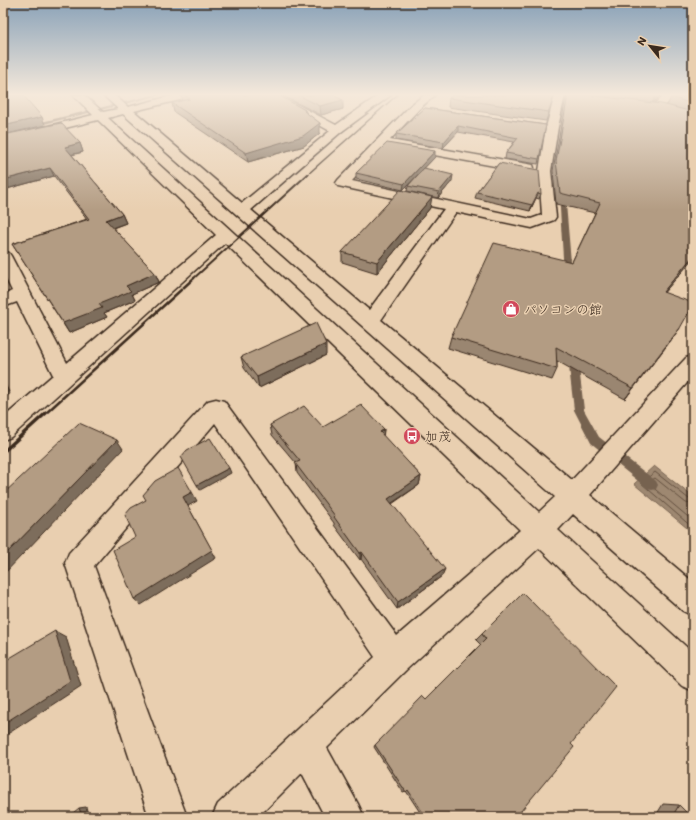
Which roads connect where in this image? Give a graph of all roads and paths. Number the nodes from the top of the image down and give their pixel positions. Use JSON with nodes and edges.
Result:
{"nodes":[{"id":1,"x":30,"y":133,"type":"edge"},
{"id":2,"x":118,"y":133,"type":"edge"},
{"id":3,"x":152,"y":133,"type":"edge"},
{"id":4,"x":333,"y":133,"type":"edge"},
{"id":5,"x":390,"y":133,"type":"edge"},
{"id":6,"x":552,"y":133,"type":"edge"},
{"id":7,"x":3,"y":140,"type":"edge"},
{"id":8,"x":382,"y":142,"type":"junction"},
{"id":9,"x":545,"y":171,"type":"junction"},
{"id":10,"x":453,"y":206,"type":"junction"},
{"id":11,"x":241,"y":211,"type":"junction"},
{"id":12,"x":226,"y":234,"type":"junction"},
{"id":13,"x":3,"y":256,"type":"edge"},
{"id":14,"x":21,"y":294,"type":"junction"},
{"id":15,"x":3,"y":301,"type":"edge"},
{"id":16,"x":370,"y":322,"type":"junction"},
{"id":17,"x":693,"y":363,"type":"edge"},
{"id":18,"x":64,"y":377,"type":"junction"},
{"id":19,"x":3,"y":431,"type":"edge"},
{"id":20,"x":572,"y":497,"type":"junction"},
{"id":21,"x":540,"y":530,"type":"junction"},
{"id":22,"x":693,"y":601,"type":"edge"},
{"id":23,"x":395,"y":660,"type":"junction"},
{"id":24,"x":693,"y":675,"type":"edge"},
{"id":25,"x":306,"y":745,"type":"junction"},
{"id":26,"x":168,"y":817,"type":"edge"},
{"id":27,"x":231,"y":817,"type":"edge"},
{"id":28,"x":345,"y":817,"type":"edge"}],
"edges":[{"from":1,"to":7,"type":"street"},
{"from":2,"to":12,"type":"street"},
{"from":3,"to":11,"type":"street"},
{"from":4,"to":11,"type":"street"},
{"from":5,"to":8,"type":"street"},
{"from":6,"to":9,"type":"street"},
{"from":8,"to":9,"type":"street"},
{"from":8,"to":10,"type":"street"},
{"from":9,"to":10,"type":"street"},
{"from":10,"to":16,"type":"street"},
{"from":11,"to":16,"type":"street"},
{"from":12,"to":18,"type":"street"},
{"from":12,"to":21,"type":"street"},
{"from":13,"to":14,"type":"street"},
{"from":14,"to":15,"type":"street"},
{"from":14,"to":18,"type":"street"},
{"from":16,"to":20,"type":"street"},
{"from":17,"to":20,"type":"street"},
{"from":18,"to":19,"type":"street"},
{"from":20,"to":21,"type":"street"},
{"from":20,"to":22,"type":"street"},
{"from":21,"to":23,"type":"street"},
{"from":21,"to":24,"type":"street"},
{"from":23,"to":25,"type":"street"},
{"from":23,"to":26,"type":"street"},
{"from":25,"to":27,"type":"street"},
{"from":25,"to":28,"type":"street"}]}
